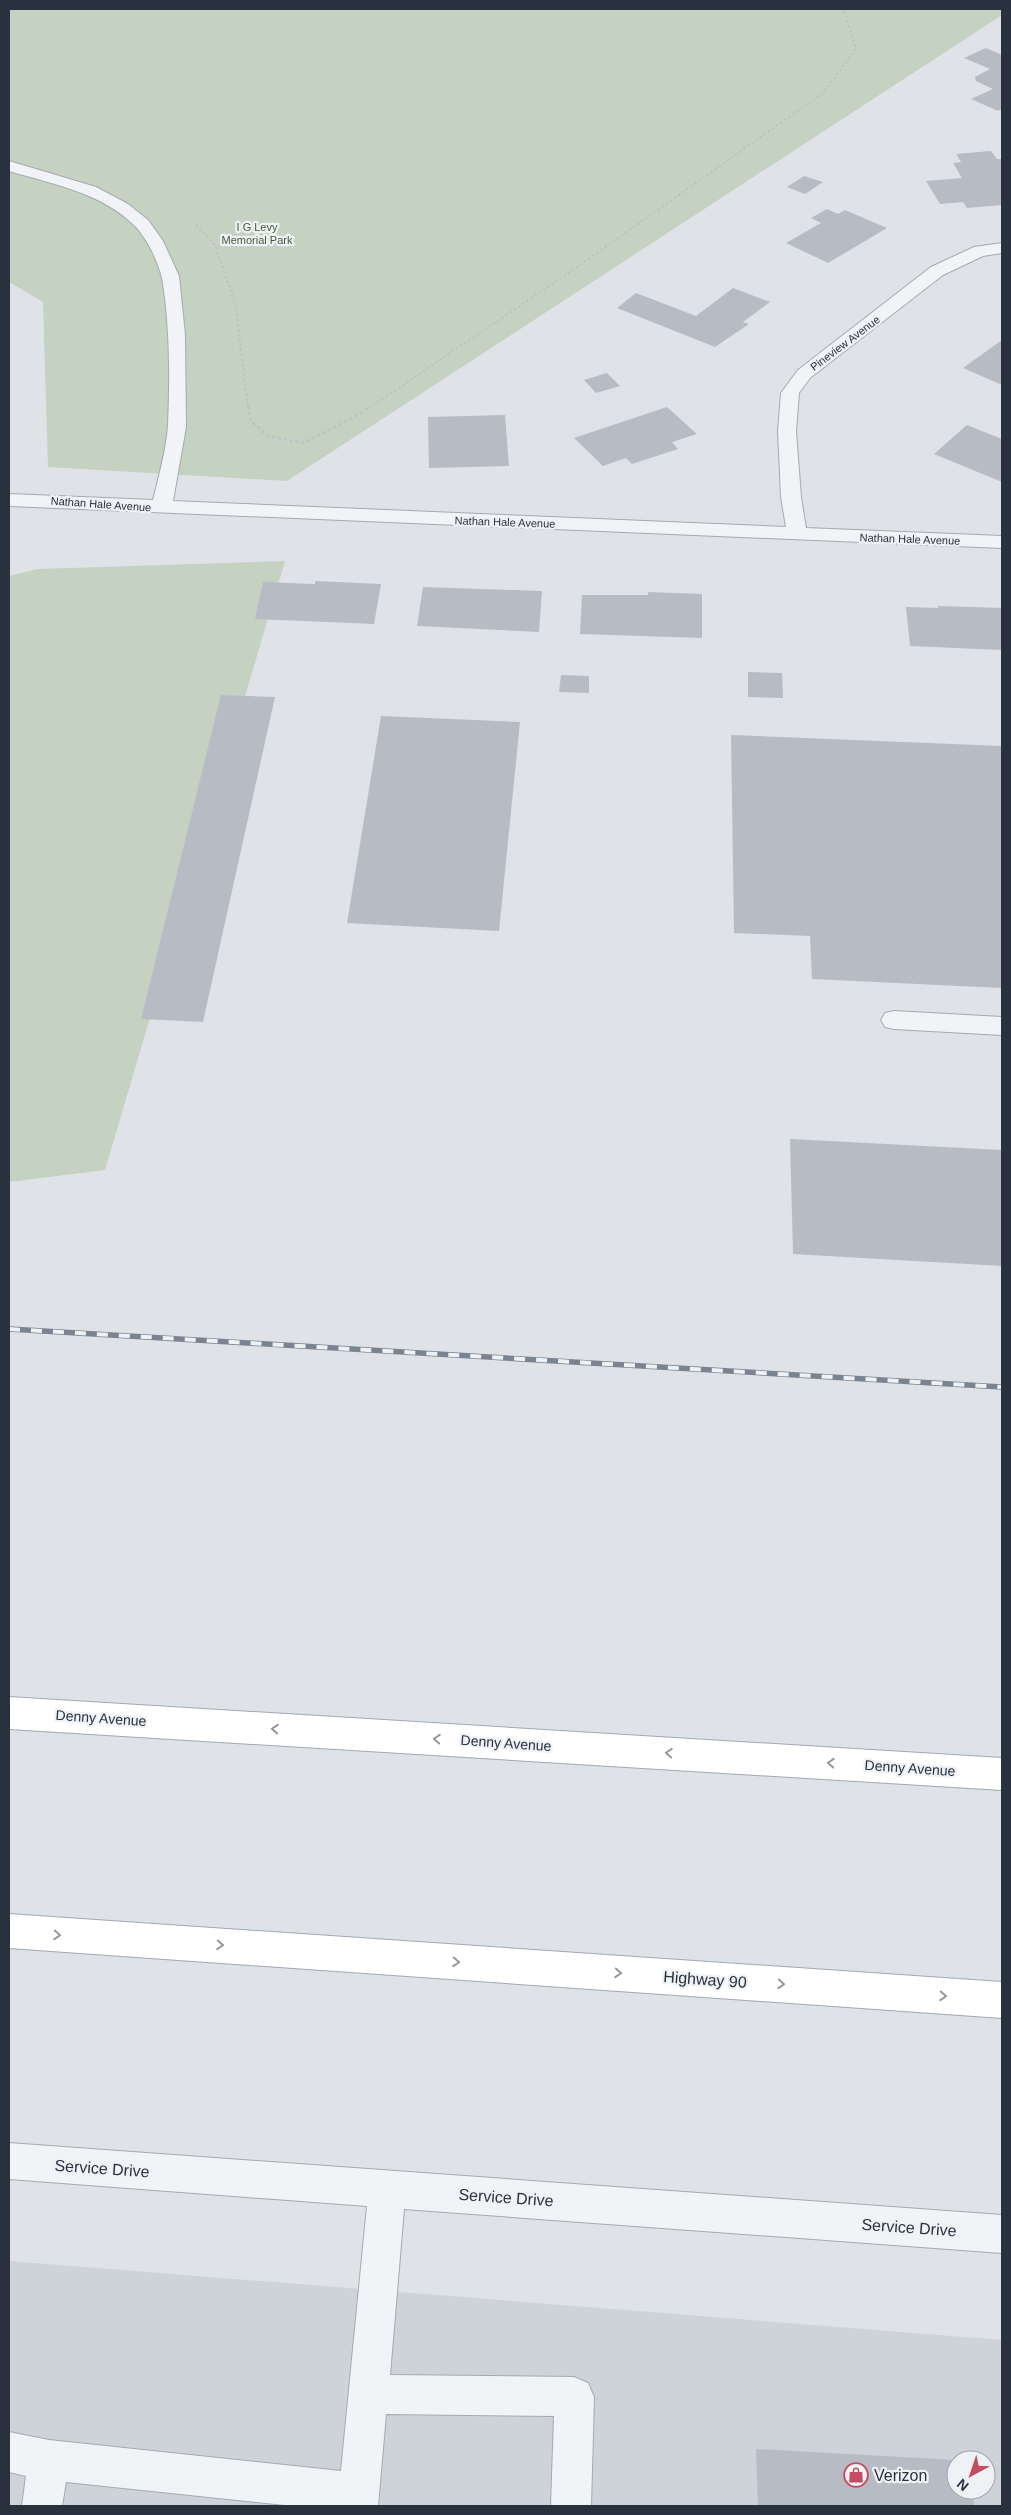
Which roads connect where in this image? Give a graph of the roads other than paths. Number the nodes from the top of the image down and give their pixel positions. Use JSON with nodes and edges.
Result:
{"nodes":[{"id":1,"x":9,"y":166,"type":"edge"},
{"id":2,"x":1002,"y":248,"type":"edge"},
{"id":3,"x":9,"y":500,"type":"edge"},
{"id":4,"x":161,"y":508,"type":"junction"},
{"id":5,"x":797,"y":534,"type":"junction"},
{"id":6,"x":1002,"y":542,"type":"edge"},
{"id":7,"x":894,"y":1020,"type":"dead end"},
{"id":8,"x":1002,"y":1026,"type":"edge"},
{"id":9,"x":9,"y":1712,"type":"edge"},
{"id":10,"x":1002,"y":1774,"type":"edge"},
{"id":11,"x":9,"y":1931,"type":"edge"},
{"id":12,"x":1002,"y":2000,"type":"edge"},
{"id":13,"x":9,"y":2162,"type":"edge"},
{"id":14,"x":387,"y":2188,"type":"junction"},
{"id":15,"x":1002,"y":2234,"type":"edge"},
{"id":16,"x":368,"y":2394,"type":"junction"},
{"id":17,"x":9,"y":2452,"type":"edge"},
{"id":18,"x":49,"y":2460,"type":"junction"},
{"id":19,"x":358,"y":2500,"type":"edge"},
{"id":20,"x":42,"y":2506,"type":"edge"},
{"id":21,"x":571,"y":2506,"type":"edge"}],
"edges":[{"from":1,"to":4,"type":"street"},
{"from":2,"to":5,"type":"street","name":"Pineview Avenue"},
{"from":3,"to":4,"type":"street","name":"Nathan Hale Avenue"},
{"from":4,"to":5,"type":"street","name":"Nathan Hale Avenue"},
{"from":5,"to":6,"type":"street","name":"Nathan Hale Avenue"},
{"from":7,"to":8,"type":"street"},
{"from":10,"to":9,"type":"main road","name":"Denny Avenue","one_way":true},
{"from":11,"to":12,"type":"main road","name":"Highway 90","one_way":true},
{"from":13,"to":14,"type":"street","name":"Service Drive"},
{"from":14,"to":15,"type":"street","name":"Service Drive"},
{"from":14,"to":16,"type":"street"},
{"from":16,"to":19,"type":"street"},
{"from":16,"to":21,"type":"street"},
{"from":17,"to":18,"type":"street"},
{"from":18,"to":19,"type":"street"},
{"from":18,"to":20,"type":"street"}]}
